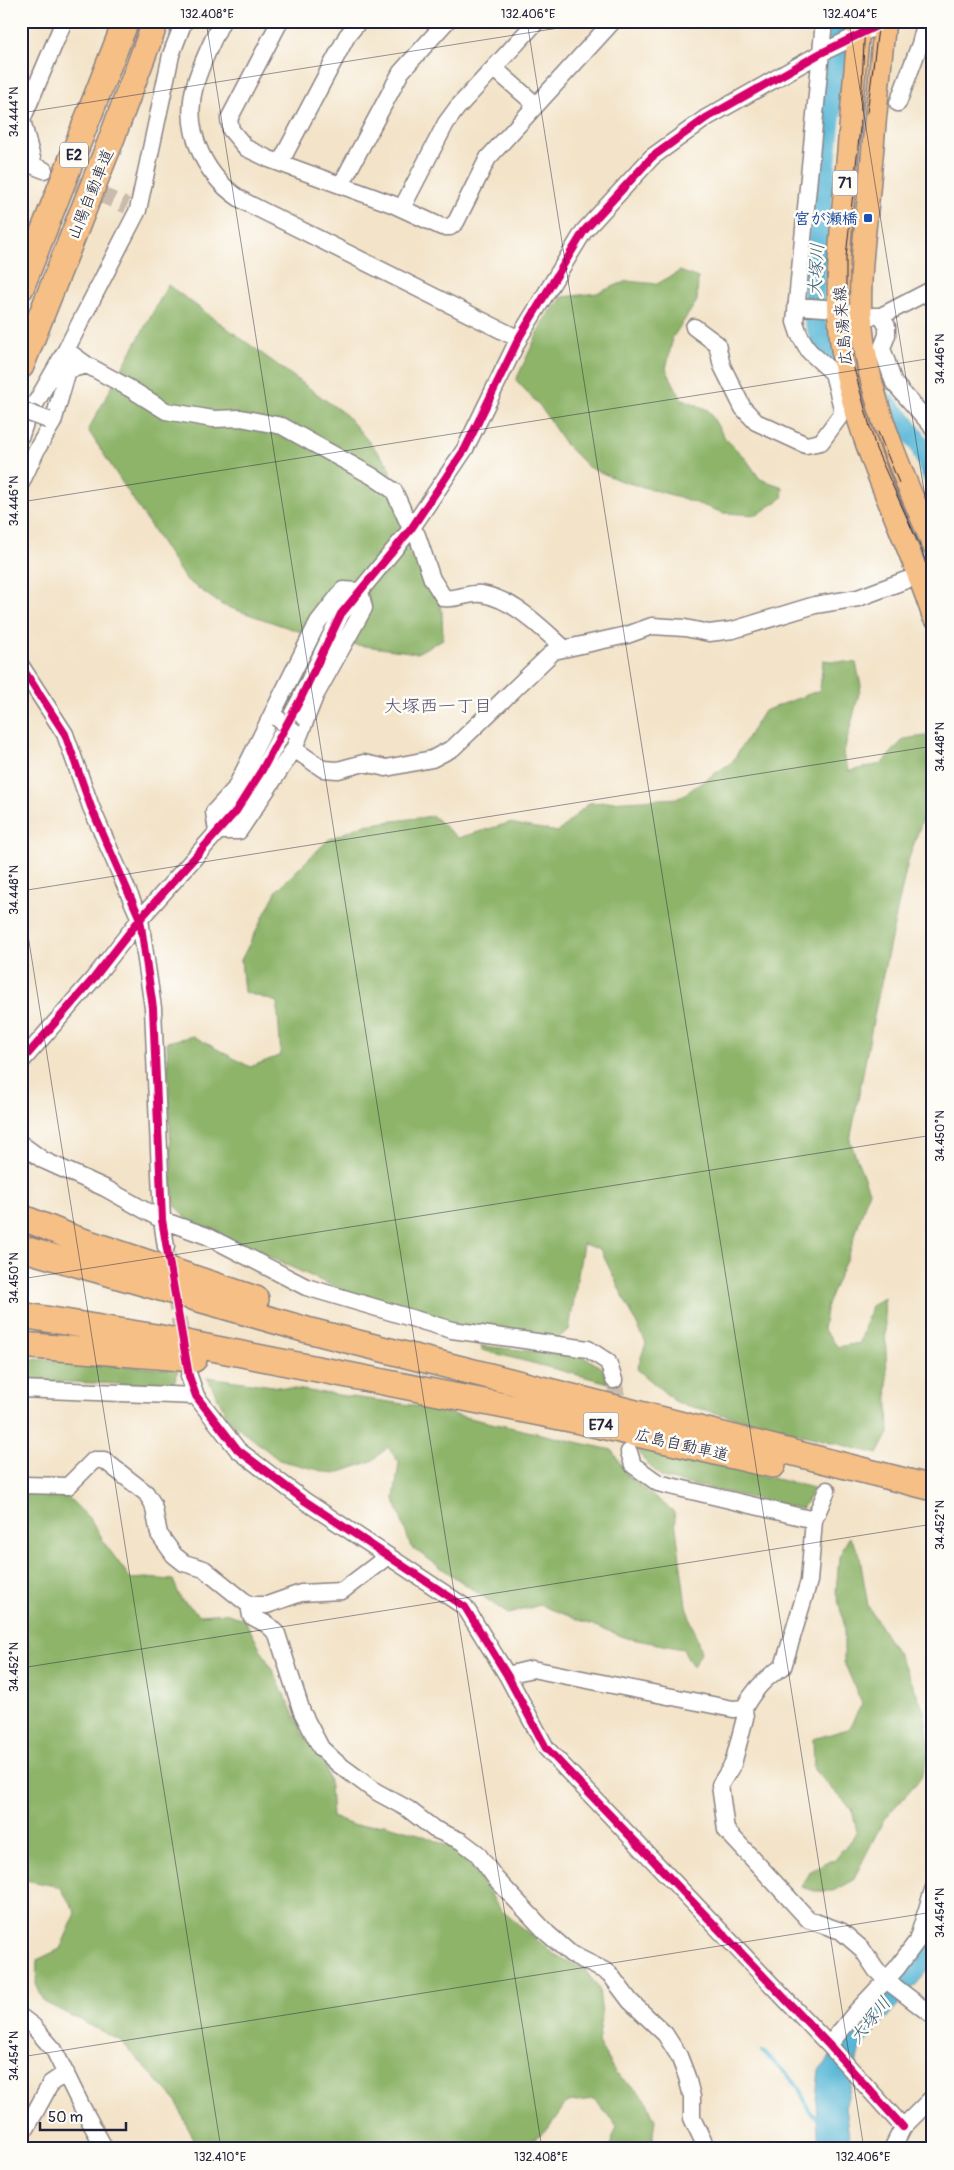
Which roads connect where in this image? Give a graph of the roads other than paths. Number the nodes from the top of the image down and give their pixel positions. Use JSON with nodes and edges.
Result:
{"nodes":[{"id":1,"x":64,"y":21,"type":"edge"},
{"id":2,"x":126,"y":21,"type":"edge"},
{"id":3,"x":156,"y":21,"type":"edge"},
{"id":4,"x":184,"y":21,"type":"edge"},
{"id":5,"x":222,"y":21,"type":"edge"},
{"id":6,"x":280,"y":21,"type":"edge"},
{"id":7,"x":359,"y":21,"type":"edge"},
{"id":8,"x":537,"y":21,"type":"edge"},
{"id":9,"x":613,"y":21,"type":"edge"},
{"id":10,"x":824,"y":21,"type":"edge"},
{"id":11,"x":926,"y":21,"type":"edge"},
{"id":12,"x":446,"y":22,"type":"edge"},
{"id":13,"x":885,"y":22,"type":"edge"},
{"id":14,"x":857,"y":31,"type":"edge"},
{"id":15,"x":824,"y":51,"type":"junction"},
{"id":16,"x":494,"y":68,"type":"junction"},
{"id":17,"x":898,"y":104,"type":"dead end"},
{"id":18,"x":536,"y":105,"type":"junction"},
{"id":19,"x":108,"y":148,"type":"junction"},
{"id":20,"x":280,"y":163,"type":"junction"},
{"id":21,"x":44,"y":170,"type":"tunnel mouth"},
{"id":22,"x":341,"y":185,"type":"junction"},
{"id":23,"x":402,"y":208,"type":"junction"},
{"id":24,"x":21,"y":288,"type":"edge"},
{"id":25,"x":933,"y":290,"type":"edge"},
{"id":26,"x":798,"y":306,"type":"junction"},
{"id":27,"x":831,"y":309,"type":"junction"},
{"id":28,"x":871,"y":316,"type":"junction"},
{"id":29,"x":694,"y":327,"type":"dead end"},
{"id":30,"x":519,"y":339,"type":"junction"},
{"id":31,"x":66,"y":350,"type":"junction"},
{"id":32,"x":21,"y":366,"type":"edge"},
{"id":33,"x":87,"y":366,"type":"junction"},
{"id":34,"x":21,"y":382,"type":"edge"},
{"id":35,"x":21,"y":410,"type":"edge"},
{"id":36,"x":51,"y":421,"type":"junction"},
{"id":37,"x":933,"y":429,"type":"edge"},
{"id":38,"x":21,"y":435,"type":"edge"},
{"id":39,"x":21,"y":483,"type":"edge"},
{"id":40,"x":410,"y":529,"type":"junction"},
{"id":41,"x":933,"y":545,"type":"edge"},
{"id":42,"x":926,"y":572,"type":"edge"},
{"id":43,"x":360,"y":591,"type":"junction"},
{"id":44,"x":933,"y":616,"type":"edge"},
{"id":45,"x":564,"y":648,"type":"junction"},
{"id":46,"x":21,"y":666,"type":"edge"},
{"id":47,"x":275,"y":716,"type":"junction"},
{"id":48,"x":296,"y":739,"type":"junction"},
{"id":49,"x":217,"y":831,"type":"junction"},
{"id":50,"x":140,"y":919,"type":"junction"},
{"id":51,"x":21,"y":1062,"type":"edge"},
{"id":52,"x":21,"y":1144,"type":"edge"},
{"id":53,"x":21,"y":1217,"type":"edge"},
{"id":54,"x":162,"y":1220,"type":"junction"},
{"id":55,"x":166,"y":1247,"type":"tunnel mouth"},
{"id":56,"x":21,"y":1248,"type":"edge"},
{"id":57,"x":21,"y":1315,"type":"edge"},
{"id":58,"x":21,"y":1345,"type":"edge"},
{"id":59,"x":479,"y":1372,"type":"junction"},
{"id":60,"x":189,"y":1376,"type":"dead end"},
{"id":61,"x":614,"y":1380,"type":"tunnel mouth"},
{"id":62,"x":400,"y":1386,"type":"junction"},
{"id":63,"x":21,"y":1389,"type":"edge"},
{"id":64,"x":196,"y":1396,"type":"junction"},
{"id":65,"x":629,"y":1452,"type":"dead end"},
{"id":66,"x":800,"y":1463,"type":"junction"},
{"id":67,"x":21,"y":1485,"type":"edge"},
{"id":68,"x":933,"y":1488,"type":"edge"},
{"id":69,"x":827,"y":1490,"type":"dead end"},
{"id":70,"x":933,"y":1506,"type":"edge"},
{"id":71,"x":814,"y":1520,"type":"junction"},
{"id":72,"x":388,"y":1556,"type":"junction"},
{"id":73,"x":249,"y":1606,"type":"junction"},
{"id":74,"x":508,"y":1675,"type":"junction"},
{"id":75,"x":744,"y":1708,"type":"junction"},
{"id":76,"x":933,"y":1890,"type":"edge"},
{"id":77,"x":888,"y":1981,"type":"junction"},
{"id":78,"x":933,"y":2016,"type":"edge"},
{"id":79,"x":21,"y":2017,"type":"edge"},
{"id":80,"x":832,"y":2048,"type":"junction"},
{"id":81,"x":66,"y":2073,"type":"junction"},
{"id":82,"x":933,"y":2097,"type":"edge"},
{"id":83,"x":903,"y":2127,"type":"junction"},
{"id":84,"x":21,"y":2132,"type":"edge"},
{"id":85,"x":105,"y":2149,"type":"edge"},
{"id":86,"x":707,"y":2149,"type":"edge"},
{"id":87,"x":892,"y":2149,"type":"edge"}],
"edges":[{"from":1,"to":21,"type":"street"},
{"from":2,"to":24,"type":"highway","name":"山陽自動車道","number":"E2"},
{"from":3,"to":19,"type":"highway","name":"山陽自動車道","number":"E2"},
{"from":4,"to":31,"type":"street"},
{"from":5,"to":30,"type":"street"},
{"from":6,"to":20,"type":"street"},
{"from":7,"to":20,"type":"street"},
{"from":8,"to":16,"type":"street"},
{"from":9,"to":18,"type":"street"},
{"from":10,"to":15,"type":"street"},
{"from":11,"to":17,"type":"street"},
{"from":12,"to":22,"type":"street"},
{"from":13,"to":14,"type":"street"},
{"from":13,"to":28,"type":"main road","name":"広島湯来線","number":"71"},
{"from":14,"to":15,"type":"street"},
{"from":14,"to":27,"type":"main road","name":"広島湯来線","number":"71"},
{"from":15,"to":26,"type":"street"},
{"from":15,"to":30,"type":"street"},
{"from":16,"to":18,"type":"street"},
{"from":16,"to":23,"type":"street"},
{"from":18,"to":23,"type":"street"},
{"from":19,"to":32,"type":"highway","name":"山陽自動車道","number":"E2"},
{"from":19,"to":34,"type":"highway"},
{"from":20,"to":22,"type":"street"},
{"from":22,"to":23,"type":"street"},
{"from":25,"to":28,"type":"street"},
{"from":26,"to":27,"type":"street"},
{"from":26,"to":29,"type":"street"},
{"from":27,"to":28,"type":"street"},
{"from":27,"to":42,"type":"main road","name":"広島湯来線","number":"71"},
{"from":28,"to":37,"type":"street"},
{"from":28,"to":41,"type":"main road","name":"広島湯来線","number":"71"},
{"from":30,"to":40,"type":"street"},
{"from":31,"to":33,"type":"street"},
{"from":31,"to":38,"type":"street"},
{"from":33,"to":36,"type":"street"},
{"from":33,"to":40,"type":"street"},
{"from":35,"to":36,"type":"street","bridge":true},
{"from":36,"to":39,"type":"street"},
{"from":40,"to":43,"type":"street"},
{"from":40,"to":45,"type":"street"},
{"from":42,"to":44,"type":"main road","name":"広島湯来線","number":"71"},
{"from":42,"to":45,"type":"street"},
{"from":43,"to":47,"type":"street"},
{"from":43,"to":48,"type":"street"},
{"from":43,"to":49,"type":"street"},
{"from":45,"to":48,"type":"street"},
{"from":46,"to":50,"type":"street"},
{"from":47,"to":48,"type":"street","bridge":true},
{"from":47,"to":49,"type":"street"},
{"from":48,"to":49,"type":"street"},
{"from":49,"to":50,"type":"street"},
{"from":50,"to":51,"type":"street"},
{"from":50,"to":54,"type":"street"},
{"from":52,"to":54,"type":"street"},
{"from":53,"to":59,"type":"highway"},
{"from":54,"to":55,"type":"street"},
{"from":54,"to":61,"type":"street"},
{"from":56,"to":59,"type":"highway"},
{"from":57,"to":62,"type":"highway"},
{"from":58,"to":62,"type":"highway"},
{"from":59,"to":66,"type":"highway","name":"広島自動車道","number":"E74"},
{"from":60,"to":64,"type":"street"},
{"from":62,"to":66,"type":"highway","name":"広島自動車道","number":"E74"},
{"from":63,"to":64,"type":"street"},
{"from":64,"to":72,"type":"street"},
{"from":65,"to":71,"type":"street"},
{"from":66,"to":68,"type":"highway","name":"広島自動車道","number":"E74"},
{"from":66,"to":70,"type":"highway","name":"広島自動車道","number":"E74"},
{"from":67,"to":73,"type":"street"},
{"from":69,"to":71,"type":"street"},
{"from":71,"to":75,"type":"street"},
{"from":72,"to":73,"type":"street"},
{"from":72,"to":74,"type":"street"},
{"from":73,"to":86,"type":"street"},
{"from":74,"to":75,"type":"street"},
{"from":74,"to":80,"type":"street"},
{"from":75,"to":77,"type":"street"},
{"from":76,"to":77,"type":"street"},
{"from":77,"to":78,"type":"street"},
{"from":77,"to":80,"type":"street"},
{"from":79,"to":81,"type":"street"},
{"from":80,"to":83,"type":"street"},
{"from":81,"to":84,"type":"street"},
{"from":81,"to":85,"type":"street"},
{"from":82,"to":83,"type":"street"},
{"from":83,"to":87,"type":"street"}]}
